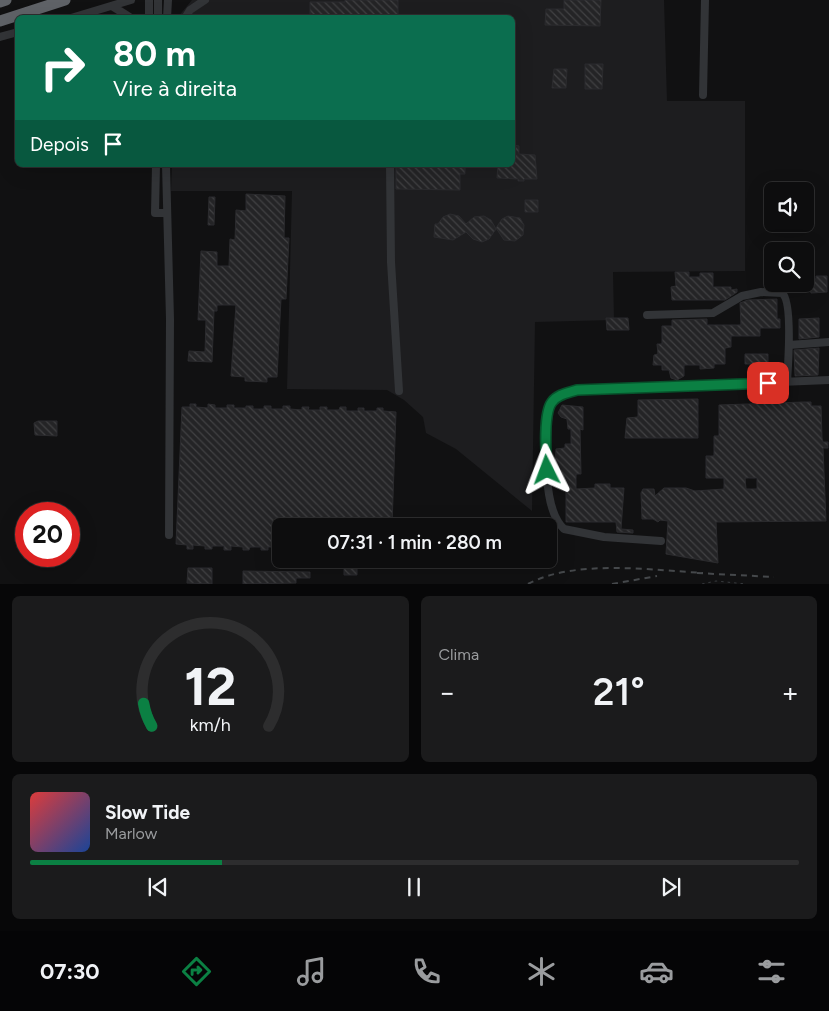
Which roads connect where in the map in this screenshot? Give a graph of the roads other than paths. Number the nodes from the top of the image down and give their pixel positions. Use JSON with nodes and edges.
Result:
{"nodes":[{"id":1,"x":6,"y":0,"type":"edge"},
{"id":2,"x":65,"y":0,"type":"edge"},
{"id":3,"x":130,"y":0,"type":"edge"},
{"id":4,"x":150,"y":0,"type":"edge"},
{"id":5,"x":158,"y":0,"type":"edge"},
{"id":6,"x":168,"y":0,"type":"edge"},
{"id":7,"x":205,"y":0,"type":"edge"},
{"id":8,"x":705,"y":0,"type":"edge"},
{"id":9,"x":0,"y":2,"type":"edge"},
{"id":10,"x":112,"y":6,"type":"junction"},
{"id":11,"x":19,"y":15,"type":"edge"},
{"id":12,"x":81,"y":15,"type":"edge"},
{"id":13,"x":126,"y":15,"type":"edge"},
{"id":14,"x":149,"y":15,"type":"edge"},
{"id":15,"x":158,"y":15,"type":"edge"},
{"id":16,"x":167,"y":15,"type":"edge"},
{"id":17,"x":187,"y":15,"type":"edge"},
{"id":18,"x":15,"y":16,"type":"edge"},
{"id":19,"x":0,"y":21,"type":"edge"},
{"id":20,"x":15,"y":33,"type":"edge"},
{"id":21,"x":0,"y":37,"type":"edge"},
{"id":22,"x":703,"y":95,"type":"dead end"},
{"id":23,"x":156,"y":167,"type":"edge"},
{"id":24,"x":166,"y":167,"type":"edge"},
{"id":25,"x":390,"y":167,"type":"edge"},
{"id":26,"x":166,"y":213,"type":"junction"},
{"id":27,"x":647,"y":315,"type":"dead end"},
{"id":28,"x":829,"y":342,"type":"edge"},
{"id":29,"x":789,"y":345,"type":"junction"},
{"id":30,"x":829,"y":380,"type":"edge"},
{"id":31,"x":787,"y":382,"type":"junction"},
{"id":32,"x":399,"y":392,"type":"dead end"},
{"id":33,"x":169,"y":535,"type":"dead end"},
{"id":34,"x":661,"y":541,"type":"dead end"}],
"edges":[{"from":1,"to":9,"type":"highway"},
{"from":2,"to":11,"type":"highway"},
{"from":3,"to":10,"type":"street"},
{"from":4,"to":14,"type":"street"},
{"from":5,"to":15,"type":"street"},
{"from":6,"to":16,"type":"street"},
{"from":7,"to":17,"type":"street"},
{"from":8,"to":22,"type":"street"},
{"from":10,"to":12,"type":"street"},
{"from":10,"to":13,"type":"street"},
{"from":18,"to":19,"type":"highway"},
{"from":20,"to":21,"type":"street"},
{"from":23,"to":26,"type":"street"},
{"from":24,"to":26,"type":"street"},
{"from":25,"to":32,"type":"street"},
{"from":26,"to":33,"type":"street"},
{"from":27,"to":29,"type":"street"},
{"from":28,"to":29,"type":"street"},
{"from":29,"to":31,"type":"street"},
{"from":30,"to":31,"type":"street"},
{"from":31,"to":34,"type":"street"}]}
